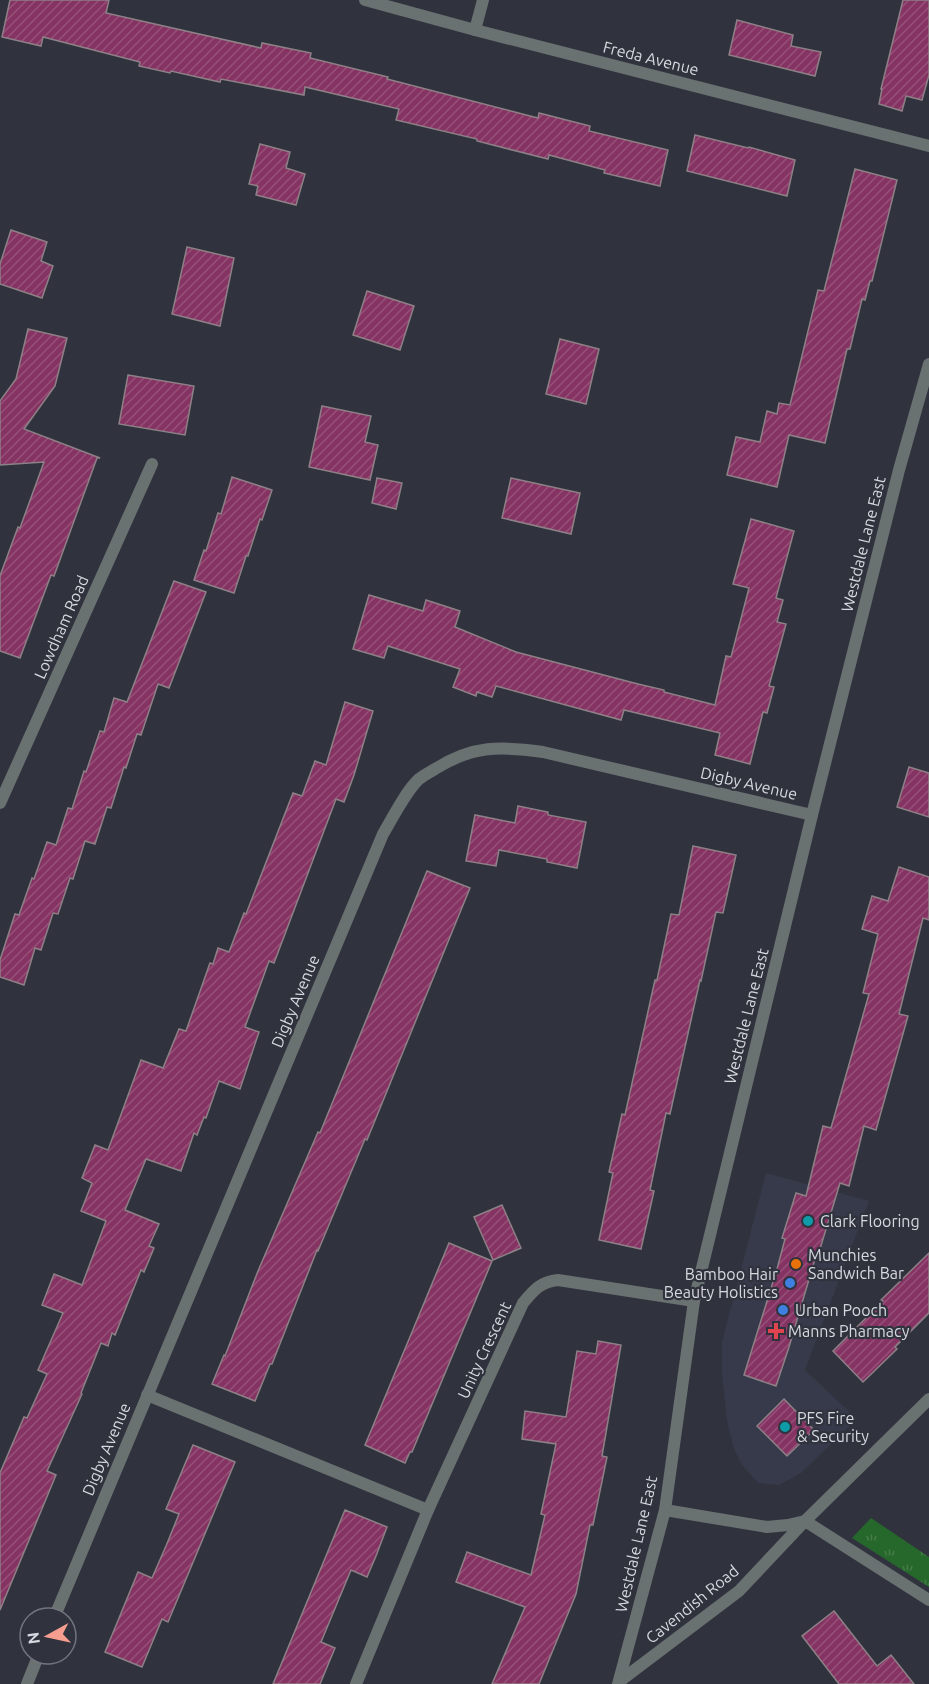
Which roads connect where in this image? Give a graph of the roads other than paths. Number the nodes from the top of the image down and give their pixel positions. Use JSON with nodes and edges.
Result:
{"nodes":[{"id":1,"x":365,"y":0,"type":"edge"},
{"id":2,"x":483,"y":0,"type":"edge"},
{"id":3,"x":475,"y":30,"type":"junction"},
{"id":4,"x":929,"y":146,"type":"edge"},
{"id":5,"x":929,"y":364,"type":"edge"},
{"id":6,"x":152,"y":464,"type":"dead end"},
{"id":7,"x":0,"y":803,"type":"edge"},
{"id":8,"x":812,"y":815,"type":"junction"},
{"id":9,"x":694,"y":1301,"type":"junction"},
{"id":10,"x":147,"y":1395,"type":"junction"},
{"id":11,"x":929,"y":1399,"type":"edge"},
{"id":12,"x":428,"y":1510,"type":"junction"},
{"id":13,"x":665,"y":1510,"type":"junction"},
{"id":14,"x":805,"y":1521,"type":"junction"},
{"id":15,"x":929,"y":1600,"type":"edge"},
{"id":16,"x":59,"y":1606,"type":"edge"},
{"id":17,"x":34,"y":1666,"type":"edge"},
{"id":18,"x":619,"y":1683,"type":"edge"},
{"id":19,"x":27,"y":1684,"type":"edge"},
{"id":20,"x":356,"y":1684,"type":"edge"}],
"edges":[{"from":1,"to":3,"type":"street","name":"Freda Avenue"},
{"from":2,"to":3,"type":"street"},
{"from":3,"to":4,"type":"street","name":"Freda Avenue"},
{"from":5,"to":8,"type":"street","name":"Westdale Lane East"},
{"from":6,"to":7,"type":"street","name":"Lowdham Road"},
{"from":8,"to":9,"type":"street","name":"Westdale Lane East"},
{"from":8,"to":10,"type":"street","name":"Digby Avenue"},
{"from":9,"to":12,"type":"street","name":"Unity Crescent"},
{"from":9,"to":13,"type":"street","name":"Westdale Lane East"},
{"from":10,"to":12,"type":"street"},
{"from":10,"to":16,"type":"street","name":"Digby Avenue"},
{"from":11,"to":14,"type":"street","name":"Cavendish Road"},
{"from":12,"to":20,"type":"street","name":"Unity Crescent"},
{"from":13,"to":14,"type":"street"},
{"from":13,"to":18,"type":"street","name":"Westdale Lane East"},
{"from":14,"to":15,"type":"street"},
{"from":14,"to":18,"type":"street","name":"Cavendish Road"},
{"from":17,"to":19,"type":"street"}]}
